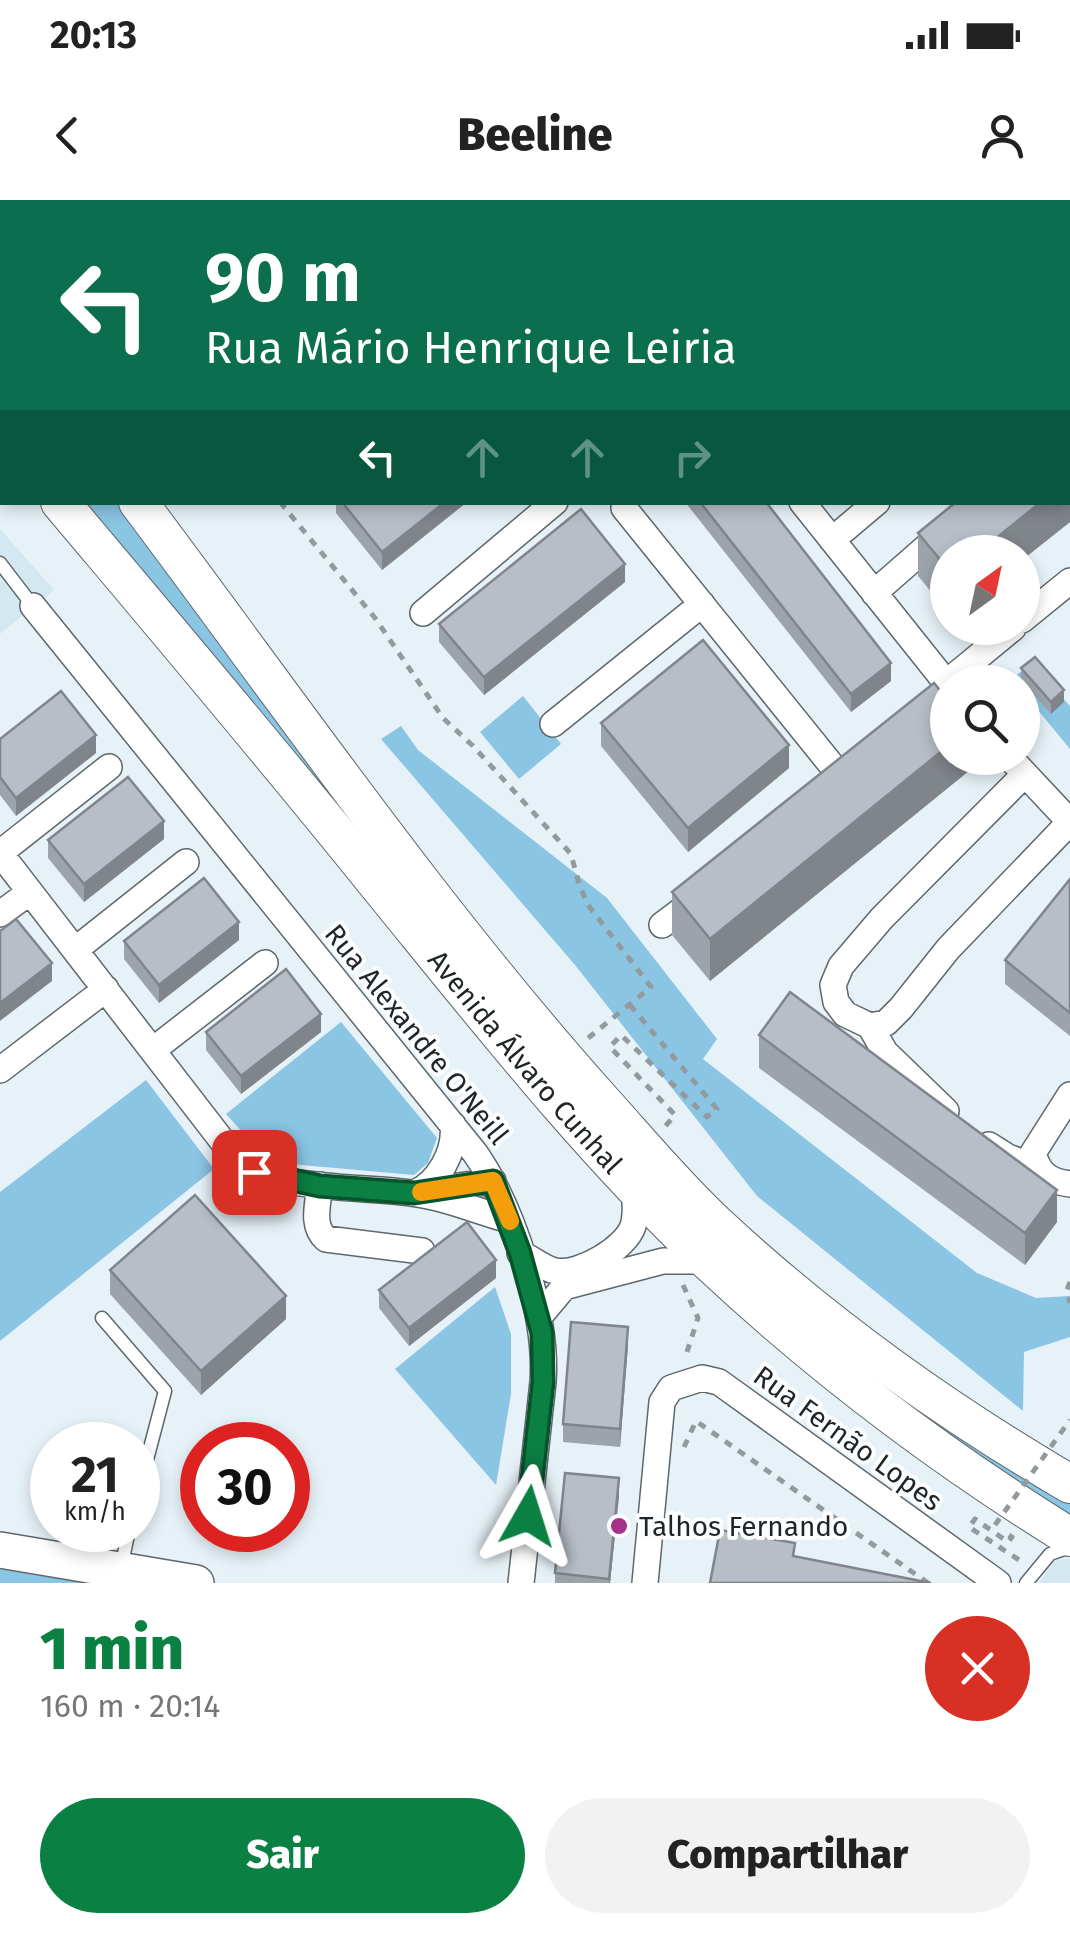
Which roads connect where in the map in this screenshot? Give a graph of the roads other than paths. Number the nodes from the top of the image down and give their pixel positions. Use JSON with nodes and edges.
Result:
{"nodes":[{"id":1,"x":63,"y":505,"type":"edge"},
{"id":2,"x":140,"y":505,"type":"edge"},
{"id":3,"x":551,"y":505,"type":"edge"},
{"id":4,"x":804,"y":505,"type":"edge"},
{"id":5,"x":873,"y":505,"type":"edge"},
{"id":6,"x":975,"y":505,"type":"edge"},
{"id":7,"x":624,"y":508,"type":"dead end"},
{"id":8,"x":832,"y":540,"type":"junction"},
{"id":9,"x":0,"y":563,"type":"edge"},
{"id":10,"x":1070,"y":581,"type":"edge"},
{"id":11,"x":874,"y":593,"type":"junction"},
{"id":12,"x":702,"y":604,"type":"junction"},
{"id":13,"x":1040,"y":605,"type":"edge"},
{"id":14,"x":33,"y":606,"type":"joint"},
{"id":15,"x":423,"y":614,"type":"dead end"},
{"id":16,"x":993,"y":645,"type":"edge"},
{"id":17,"x":932,"y":665,"type":"edge"},
{"id":18,"x":969,"y":665,"type":"edge"},
{"id":19,"x":553,"y":724,"type":"dead end"},
{"id":20,"x":109,"y":767,"type":"dead end"},
{"id":21,"x":1010,"y":775,"type":"edge"},
{"id":22,"x":1026,"y":775,"type":"edge"},
{"id":23,"x":846,"y":784,"type":"edge"},
{"id":24,"x":1070,"y":822,"type":"edge"},
{"id":25,"x":0,"y":853,"type":"edge"},
{"id":26,"x":186,"y":862,"type":"dead end"},
{"id":27,"x":724,"y":878,"type":"edge"},
{"id":28,"x":30,"y":892,"type":"junction"},
{"id":29,"x":0,"y":914,"type":"edge"},
{"id":30,"x":662,"y":925,"type":"dead end"},
{"id":31,"x":75,"y":950,"type":"junction"},
{"id":32,"x":264,"y":963,"type":"dead end"},
{"id":33,"x":106,"y":990,"type":"junction"},
{"id":34,"x":870,"y":1026,"type":"junction"},
{"id":35,"x":153,"y":1050,"type":"junction"},
{"id":36,"x":0,"y":1070,"type":"edge"},
{"id":37,"x":1070,"y":1095,"type":"edge"},
{"id":38,"x":453,"y":1125,"type":"junction"},
{"id":39,"x":1037,"y":1168,"type":"junction"},
{"id":40,"x":493,"y":1181,"type":"junction"},
{"id":41,"x":1070,"y":1184,"type":"edge"},
{"id":42,"x":320,"y":1186,"type":"junction"},
{"id":43,"x":634,"y":1187,"type":"junction"},
{"id":44,"x":414,"y":1193,"type":"junction"},
{"id":45,"x":509,"y":1220,"type":"junction"},
{"id":46,"x":422,"y":1250,"type":"dead end"},
{"id":47,"x":520,"y":1253,"type":"junction"},
{"id":48,"x":695,"y":1272,"type":"junction"},
{"id":49,"x":539,"y":1317,"type":"junction"},
{"id":50,"x":102,"y":1318,"type":"dead end"},
{"id":51,"x":157,"y":1422,"type":"edge"},
{"id":52,"x":1070,"y":1484,"type":"edge"},
{"id":53,"x":1070,"y":1537,"type":"edge"},
{"id":54,"x":1070,"y":1547,"type":"edge"},
{"id":55,"x":0,"y":1550,"type":"edge"},
{"id":56,"x":125,"y":1552,"type":"edge"},
{"id":57,"x":121,"y":1570,"type":"junction"},
{"id":58,"x":196,"y":1583,"type":"edge"},
{"id":59,"x":520,"y":1583,"type":"edge"},
{"id":60,"x":646,"y":1583,"type":"edge"},
{"id":61,"x":998,"y":1583,"type":"edge"},
{"id":62,"x":1026,"y":1583,"type":"edge"}],
"edges":[{"from":1,"to":43,"type":"main road","name":"Avenida Álvaro Cunhal"},
{"from":2,"to":52,"type":"main road","name":"Avenida Álvaro Cunhal"},
{"from":3,"to":15,"type":"street"},
{"from":4,"to":8,"type":"street"},
{"from":5,"to":8,"type":"street"},
{"from":6,"to":11,"type":"street"},
{"from":7,"to":12,"type":"street"},
{"from":8,"to":11,"type":"street"},
{"from":9,"to":14,"type":"lane"},
{"from":10,"to":13,"type":"street"},
{"from":11,"to":17,"type":"street"},
{"from":12,"to":19,"type":"street"},
{"from":12,"to":23,"type":"street"},
{"from":14,"to":38,"type":"street","name":"Rua Alexandre O'Neill"},
{"from":16,"to":18,"type":"street"},
{"from":20,"to":25,"type":"street"},
{"from":21,"to":34,"type":"street"},
{"from":22,"to":24,"type":"street"},
{"from":24,"to":34,"type":"street"},
{"from":25,"to":28,"type":"street"},
{"from":26,"to":31,"type":"street"},
{"from":27,"to":30,"type":"street"},
{"from":28,"to":29,"type":"street"},
{"from":28,"to":31,"type":"street"},
{"from":31,"to":33,"type":"street"},
{"from":32,"to":35,"type":"street"},
{"from":33,"to":35,"type":"street"},
{"from":33,"to":36,"type":"street"},
{"from":34,"to":39,"type":"street"},
{"from":35,"to":42,"type":"street"},
{"from":37,"to":39,"type":"street"},
{"from":38,"to":40,"type":"street","name":"Rua Alexandre O'Neill"},
{"from":38,"to":44,"type":"street"},
{"from":39,"to":41,"type":"street"},
{"from":40,"to":44,"type":"street"},
{"from":40,"to":45,"type":"street","name":"Rua Alexandre O'Neill"},
{"from":42,"to":44,"type":"street"},
{"from":42,"to":46,"type":"street"},
{"from":43,"to":47,"type":"street"},
{"from":43,"to":48,"type":"main road","name":"Avenida Álvaro Cunhal"},
{"from":44,"to":45,"type":"street"},
{"from":45,"to":47,"type":"street","name":"Rua Alexandre O'Neill"},
{"from":47,"to":49,"type":"street","name":"Rua Alexandre O'Neill"},
{"from":48,"to":49,"type":"street"},
{"from":48,"to":53,"type":"main road","name":"Avenida Álvaro Cunhal"},
{"from":49,"to":59,"type":"street","name":"Rua Alexandre O'Neill"},
{"from":50,"to":51,"type":"lane"},
{"from":54,"to":62,"type":"lane"},
{"from":55,"to":57,"type":"main road"},
{"from":56,"to":57,"type":"lane"},
{"from":57,"to":58,"type":"main road"},
{"from":60,"to":61,"type":"street","name":"Rua Fernão Lopes"}]}
